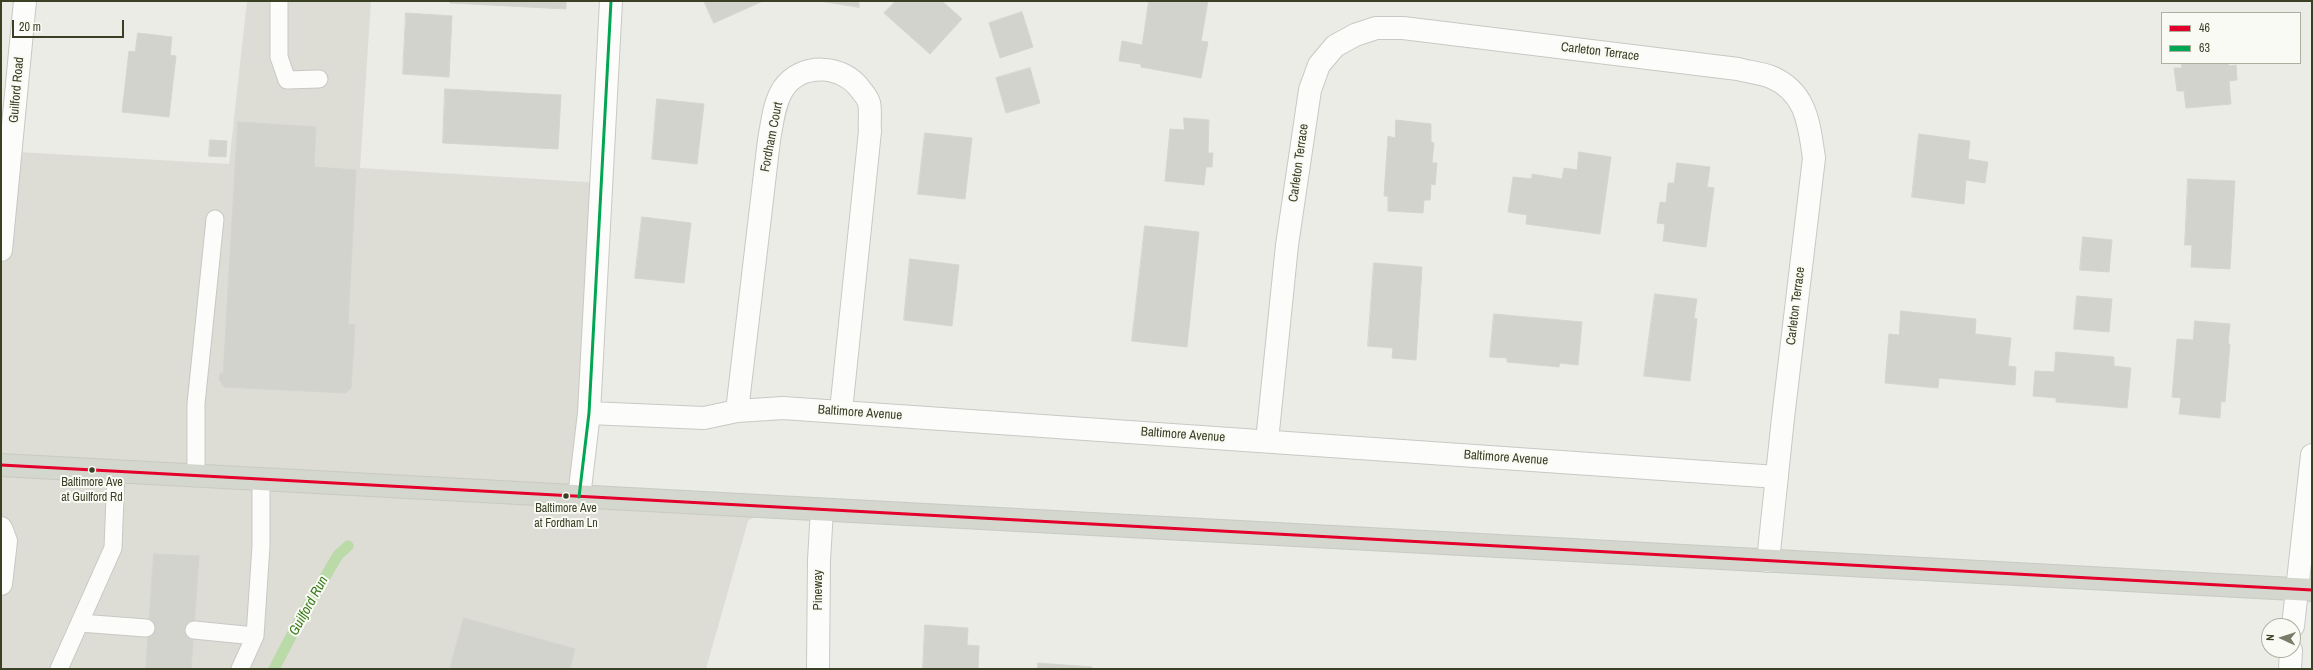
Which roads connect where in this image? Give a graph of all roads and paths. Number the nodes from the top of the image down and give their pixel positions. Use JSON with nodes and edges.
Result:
{"nodes":[{"id":1,"x":25,"y":1,"type":"edge"},
{"id":2,"x":279,"y":1,"type":"edge"},
{"id":3,"x":611,"y":1,"type":"edge"},
{"id":4,"x":319,"y":79,"type":"dead end"},
{"id":5,"x":5,"y":162,"type":"edge"},
{"id":6,"x":215,"y":219,"type":"dead end"},
{"id":7,"x":1,"y":250,"type":"edge"},
{"id":8,"x":737,"y":411,"type":"junction"},
{"id":9,"x":840,"y":411,"type":"junction"},
{"id":10,"x":589,"y":413,"type":"junction"},
{"id":11,"x":1267,"y":441,"type":"junction"},
{"id":12,"x":2312,"y":455,"type":"edge"},
{"id":13,"x":1,"y":465,"type":"edge"},
{"id":14,"x":116,"y":472,"type":"junction"},
{"id":15,"x":196,"y":476,"type":"junction"},
{"id":16,"x":1777,"y":477,"type":"junction"},
{"id":17,"x":261,"y":480,"type":"junction"},
{"id":18,"x":579,"y":497,"type":"junction"},
{"id":19,"x":822,"y":510,"type":"junction"},
{"id":20,"x":1,"y":528,"type":"edge"},
{"id":21,"x":1768,"y":561,"type":"junction"},
{"id":22,"x":1,"y":584,"type":"edge"},
{"id":23,"x":2304,"y":590,"type":"edge"},
{"id":24,"x":2295,"y":618,"type":"edge"},
{"id":25,"x":80,"y":623,"type":"junction"},
{"id":26,"x":146,"y":628,"type":"dead end"},
{"id":27,"x":194,"y":630,"type":"dead end"},
{"id":28,"x":254,"y":636,"type":"junction"},
{"id":29,"x":2291,"y":658,"type":"edge"},
{"id":30,"x":59,"y":669,"type":"edge"},
{"id":31,"x":240,"y":669,"type":"edge"},
{"id":32,"x":818,"y":669,"type":"edge"},
{"id":33,"x":2290,"y":669,"type":"edge"}],
"edges":[{"from":1,"to":5,"type":"street","name":"Guilford Road"},
{"from":2,"to":4,"type":"lane"},
{"from":3,"to":10,"type":"street"},
{"from":5,"to":7,"type":"street","name":"Guilford Road"},
{"from":6,"to":15,"type":"lane"},
{"from":8,"to":9,"type":"street","name":"Baltimore Avenue"},
{"from":8,"to":9,"type":"street","name":"Fordham Court"},
{"from":8,"to":10,"type":"street","name":"Baltimore Avenue"},
{"from":9,"to":11,"type":"street","name":"Baltimore Avenue"},
{"from":10,"to":18,"type":"street"},
{"from":11,"to":16,"type":"street","name":"Baltimore Avenue"},
{"from":11,"to":16,"type":"street","name":"Carleton Terrace"},
{"from":12,"to":23,"type":"street"},
{"from":13,"to":14,"type":"main road"},
{"from":14,"to":15,"type":"main road"},
{"from":14,"to":25,"type":"lane"},
{"from":15,"to":17,"type":"main road"},
{"from":16,"to":21,"type":"street","name":"Carleton Terrace"},
{"from":17,"to":18,"type":"main road"},
{"from":17,"to":28,"type":"lane"},
{"from":18,"to":19,"type":"main road"},
{"from":19,"to":21,"type":"main road"},
{"from":19,"to":32,"type":"street","name":"Pineway"},
{"from":20,"to":22,"type":"street"},
{"from":21,"to":23,"type":"main road"},
{"from":23,"to":24,"type":"street"},
{"from":25,"to":26,"type":"lane"},
{"from":25,"to":30,"type":"lane"},
{"from":27,"to":28,"type":"lane"},
{"from":28,"to":31,"type":"lane"},
{"from":29,"to":33,"type":"street"}]}
